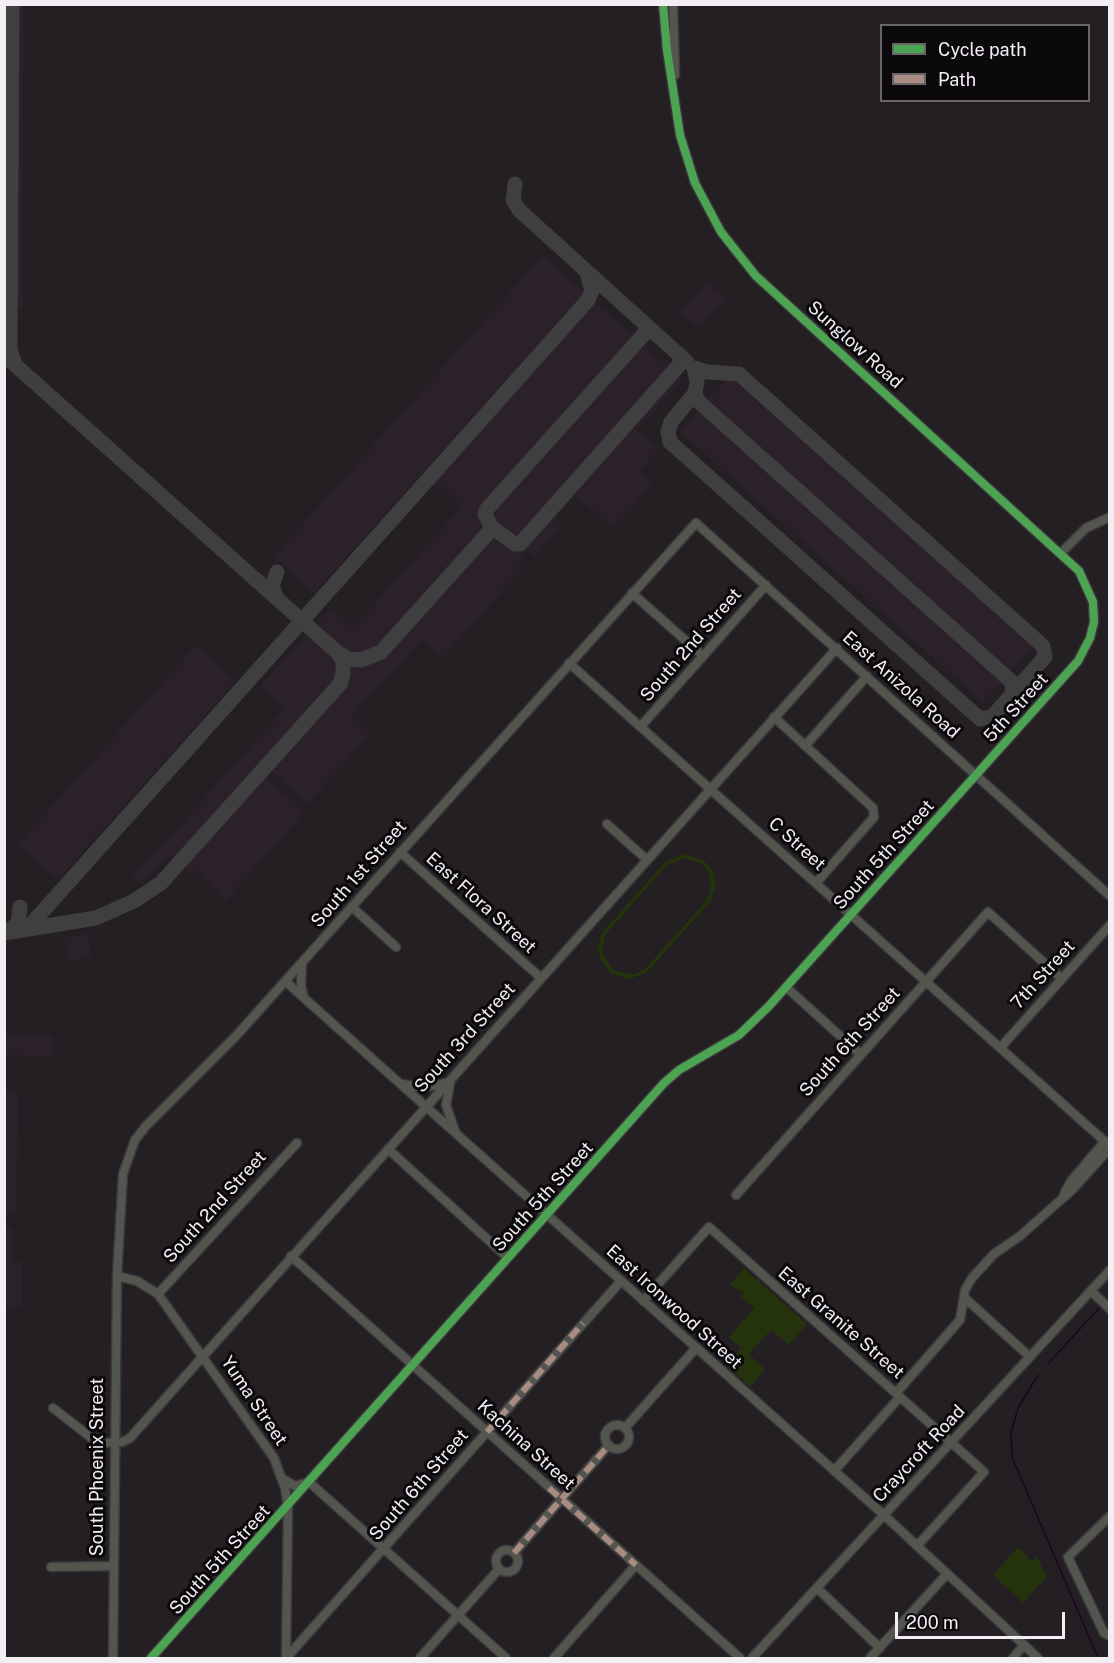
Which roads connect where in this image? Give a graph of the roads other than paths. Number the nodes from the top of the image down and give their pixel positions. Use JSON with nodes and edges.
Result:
{"nodes":[{"id":1,"x":663,"y":4,"type":"edge"},
{"id":2,"x":673,"y":4,"type":"edge"},
{"id":3,"x":675,"y":93,"type":"junction"},
{"id":4,"x":1110,"y":517,"type":"edge"},
{"id":5,"x":696,"y":523,"type":"joint"},
{"id":6,"x":1061,"y":553,"type":"junction"},
{"id":7,"x":766,"y":585,"type":"junction"},
{"id":8,"x":632,"y":593,"type":"junction"},
{"id":9,"x":837,"y":648,"type":"junction"},
{"id":10,"x":703,"y":656,"type":"junction"},
{"id":11,"x":1078,"y":661,"type":"joint"},
{"id":12,"x":569,"y":663,"type":"junction"},
{"id":13,"x":867,"y":676,"type":"junction"},
{"id":14,"x":774,"y":717,"type":"junction"},
{"id":15,"x":641,"y":726,"type":"junction"},
{"id":16,"x":805,"y":746,"type":"junction"},
{"id":17,"x":975,"y":775,"type":"junction"},
{"id":18,"x":710,"y":788,"type":"junction"},
{"id":19,"x":607,"y":824,"type":"dead end"},
{"id":20,"x":400,"y":852,"type":"junction"},
{"id":21,"x":646,"y":860,"type":"junction"},
{"id":22,"x":816,"y":883,"type":"junction"},
{"id":23,"x":1110,"y":896,"type":"edge"},
{"id":24,"x":352,"y":907,"type":"junction"},
{"id":25,"x":851,"y":915,"type":"junction"},
{"id":26,"x":1110,"y":925,"type":"edge"},
{"id":27,"x":396,"y":947,"type":"dead end"},
{"id":28,"x":303,"y":962,"type":"junction"},
{"id":29,"x":541,"y":978,"type":"junction"},
{"id":30,"x":1062,"y":979,"type":"junction"},
{"id":31,"x":285,"y":981,"type":"junction"},
{"id":32,"x":927,"y":981,"type":"junction"},
{"id":33,"x":786,"y":987,"type":"junction"},
{"id":34,"x":304,"y":998,"type":"junction"},
{"id":35,"x":1001,"y":1047,"type":"junction"},
{"id":36,"x":860,"y":1054,"type":"junction"},
{"id":37,"x":451,"y":1080,"type":"junction"},
{"id":38,"x":399,"y":1083,"type":"junction"},
{"id":39,"x":426,"y":1107,"type":"junction"},
{"id":40,"x":458,"y":1136,"type":"junction"},
{"id":41,"x":297,"y":1143,"type":"dead end"},
{"id":42,"x":1108,"y":1145,"type":"edge"},
{"id":43,"x":388,"y":1149,"type":"junction"},
{"id":44,"x":736,"y":1195,"type":"dead end"},
{"id":45,"x":546,"y":1215,"type":"junction"},
{"id":46,"x":291,"y":1256,"type":"junction"},
{"id":47,"x":508,"y":1258,"type":"junction"},
{"id":48,"x":1110,"y":1270,"type":"edge"},
{"id":49,"x":117,"y":1275,"type":"junction"},
{"id":50,"x":621,"y":1281,"type":"junction"},
{"id":51,"x":1091,"y":1291,"type":"junction"},
{"id":52,"x":158,"y":1294,"type":"junction"},
{"id":53,"x":966,"y":1299,"type":"junction"},
{"id":54,"x":643,"y":1301,"type":"junction"},
{"id":55,"x":1110,"y":1309,"type":"edge"},
{"id":56,"x":696,"y":1348,"type":"junction"},
{"id":57,"x":203,"y":1356,"type":"junction"},
{"id":58,"x":1030,"y":1357,"type":"junction"},
{"id":59,"x":412,"y":1366,"type":"junction"},
{"id":60,"x":898,"y":1395,"type":"junction"},
{"id":61,"x":53,"y":1408,"type":"dead end"},
{"id":62,"x":625,"y":1428,"type":"junction"},
{"id":63,"x":114,"y":1431,"type":"junction"},
{"id":64,"x":487,"y":1432,"type":"junction"},
{"id":65,"x":130,"y":1438,"type":"junction"},
{"id":66,"x":114,"y":1443,"type":"junction"},
{"id":67,"x":952,"y":1443,"type":"junction"},
{"id":68,"x":609,"y":1445,"type":"junction"},
{"id":69,"x":114,"y":1464,"type":"junction"},
{"id":70,"x":834,"y":1471,"type":"junction"},
{"id":71,"x":282,"y":1478,"type":"junction"},
{"id":72,"x":309,"y":1482,"type":"junction"},
{"id":73,"x":562,"y":1499,"type":"junction"},
{"id":74,"x":288,"y":1506,"type":"junction"},
{"id":75,"x":885,"y":1516,"type":"junction"},
{"id":76,"x":1110,"y":1516,"type":"edge"},
{"id":77,"x":917,"y":1546,"type":"junction"},
{"id":78,"x":384,"y":1550,"type":"junction"},
{"id":79,"x":514,"y":1553,"type":"junction"},
{"id":80,"x":636,"y":1565,"type":"junction"},
{"id":81,"x":113,"y":1566,"type":"junction"},
{"id":82,"x":51,"y":1567,"type":"dead end"},
{"id":83,"x":499,"y":1569,"type":"junction"},
{"id":84,"x":947,"y":1575,"type":"junction"},
{"id":85,"x":818,"y":1589,"type":"junction"},
{"id":86,"x":458,"y":1616,"type":"junction"},
{"id":87,"x":1110,"y":1636,"type":"edge"},
{"id":88,"x":1024,"y":1646,"type":"junction"},
{"id":89,"x":880,"y":1648,"type":"junction"},
{"id":90,"x":286,"y":1658,"type":"edge"},
{"id":91,"x":113,"y":1659,"type":"edge"},
{"id":92,"x":151,"y":1659,"type":"edge"},
{"id":93,"x":420,"y":1659,"type":"edge"},
{"id":94,"x":506,"y":1659,"type":"edge"},
{"id":95,"x":554,"y":1659,"type":"edge"},
{"id":96,"x":740,"y":1659,"type":"edge"},
{"id":97,"x":752,"y":1659,"type":"edge"},
{"id":98,"x":870,"y":1659,"type":"edge"},
{"id":99,"x":1013,"y":1659,"type":"edge"},
{"id":100,"x":1038,"y":1659,"type":"edge"}],
"edges":[{"from":1,"to":3,"type":"street","name":"Sunglow Road"},
{"from":2,"to":3,"type":"street","name":"Sunglow Road"},
{"from":3,"to":6,"type":"street","name":"Sunglow Road"},
{"from":4,"to":6,"type":"street"},
{"from":5,"to":7,"type":"street","name":"East Anizola Road"},
{"from":5,"to":8,"type":"street","name":"South 1st Street"},
{"from":6,"to":11,"type":"street","name":"Sunglow Road"},
{"from":7,"to":9,"type":"street","name":"East Anizola Road"},
{"from":7,"to":10,"type":"street","name":"South 2nd Street"},
{"from":8,"to":10,"type":"street"},
{"from":8,"to":12,"type":"street","name":"South 1st Street"},
{"from":9,"to":13,"type":"street","name":"East Anizola Road"},
{"from":9,"to":14,"type":"street","name":"South 3rd Street"},
{"from":10,"to":15,"type":"street","name":"South 2nd Street"},
{"from":11,"to":17,"type":"street","name":"5th Street"},
{"from":12,"to":15,"type":"street","name":"C Street"},
{"from":12,"to":20,"type":"street","name":"South 1st Street"},
{"from":13,"to":16,"type":"street"},
{"from":13,"to":17,"type":"street","name":"East Anizola Road"},
{"from":14,"to":16,"type":"street"},
{"from":14,"to":18,"type":"street","name":"South 3rd Street"},
{"from":15,"to":18,"type":"street","name":"C Street"},
{"from":16,"to":22,"type":"street"},
{"from":17,"to":23,"type":"street","name":"East Anizola Road"},
{"from":17,"to":25,"type":"street","name":"South 5th Street"},
{"from":18,"to":21,"type":"street","name":"South 3rd Street"},
{"from":18,"to":22,"type":"street","name":"C Street"},
{"from":19,"to":21,"type":"street"},
{"from":20,"to":24,"type":"street","name":"South 1st Street"},
{"from":20,"to":29,"type":"street","name":"East Flora Street"},
{"from":21,"to":29,"type":"street","name":"South 3rd Street"},
{"from":22,"to":25,"type":"street","name":"C Street"},
{"from":24,"to":27,"type":"street"},
{"from":24,"to":28,"type":"street","name":"South 1st Street"},
{"from":25,"to":32,"type":"street","name":"C Street"},
{"from":25,"to":33,"type":"street","name":"South 5th Street"},
{"from":26,"to":30,"type":"street","name":"7th Street"},
{"from":28,"to":31,"type":"street","name":"South 1st Street"},
{"from":28,"to":34,"type":"street"},
{"from":29,"to":37,"type":"street","name":"South 3rd Street"},
{"from":30,"to":32,"type":"street","name":"South 6th Street"},
{"from":30,"to":35,"type":"street","name":"7th Street"},
{"from":31,"to":34,"type":"street","name":"East Ironwood Street"},
{"from":31,"to":49,"type":"street","name":"South 1st Street"},
{"from":32,"to":35,"type":"street","name":"C Street"},
{"from":32,"to":36,"type":"street","name":"South 6th Street"},
{"from":33,"to":36,"type":"street"},
{"from":33,"to":45,"type":"street","name":"South 5th Street"},
{"from":34,"to":38,"type":"street","name":"East Ironwood Street"},
{"from":35,"to":42,"type":"street","name":"C Street"},
{"from":36,"to":44,"type":"street","name":"South 6th Street"},
{"from":37,"to":38,"type":"street"},
{"from":37,"to":39,"type":"street","name":"South 3rd Street"},
{"from":37,"to":40,"type":"street"},
{"from":38,"to":39,"type":"street","name":"East Ironwood Street"},
{"from":39,"to":40,"type":"street","name":"East Ironwood Street"},
{"from":39,"to":43,"type":"street","name":"South 3rd Street"},
{"from":40,"to":45,"type":"street","name":"East Ironwood Street"},
{"from":41,"to":52,"type":"street","name":"South 2nd Street"},
{"from":42,"to":53,"type":"street"},
{"from":43,"to":46,"type":"street","name":"South 3rd Street"},
{"from":43,"to":47,"type":"street"},
{"from":45,"to":47,"type":"street","name":"South 5th Street"},
{"from":45,"to":50,"type":"street","name":"East Ironwood Street"},
{"from":46,"to":57,"type":"street","name":"South 3rd Street"},
{"from":46,"to":59,"type":"street","name":"Kachina Street"},
{"from":47,"to":59,"type":"street","name":"South 5th Street"},
{"from":48,"to":51,"type":"street","name":"Craycroft Road"},
{"from":49,"to":52,"type":"street","name":"Yuma Street"},
{"from":49,"to":63,"type":"street","name":"South Phoenix Street"},
{"from":50,"to":54,"type":"street","name":"East Ironwood Street"},
{"from":50,"to":64,"type":"street","name":"South 6th Street"},
{"from":51,"to":55,"type":"street"},
{"from":51,"to":58,"type":"street","name":"Craycroft Road"},
{"from":52,"to":57,"type":"street","name":"Yuma Street"},
{"from":53,"to":58,"type":"street"},
{"from":53,"to":60,"type":"street"},
{"from":54,"to":56,"type":"street","name":"East Ironwood Street"},
{"from":54,"to":60,"type":"street","name":"East Granite Street"},
{"from":56,"to":62,"type":"street"},
{"from":56,"to":70,"type":"street","name":"East Ironwood Street"},
{"from":57,"to":65,"type":"street","name":"South 3rd Street"},
{"from":57,"to":71,"type":"street","name":"Yuma Street"},
{"from":58,"to":67,"type":"street","name":"Craycroft Road"},
{"from":59,"to":64,"type":"street","name":"Kachina Street"},
{"from":59,"to":72,"type":"street","name":"South 5th Street"},
{"from":60,"to":67,"type":"street","name":"East Granite Street"},
{"from":60,"to":70,"type":"street"},
{"from":61,"to":66,"type":"street"},
{"from":62,"to":68,"type":"street"},
{"from":62,"to":68,"type":"street"},
{"from":63,"to":65,"type":"street"},
{"from":63,"to":66,"type":"street","name":"South Phoenix Street"},
{"from":64,"to":73,"type":"street","name":"Kachina Street"},
{"from":64,"to":78,"type":"street","name":"South 6th Street"},
{"from":65,"to":66,"type":"street"},
{"from":65,"to":69,"type":"street","name":"South 3rd Street"},
{"from":66,"to":69,"type":"street","name":"South Phoenix Street"},
{"from":67,"to":75,"type":"street","name":"Craycroft Road"},
{"from":67,"to":77,"type":"street","name":"East Granite Street"},
{"from":68,"to":73,"type":"street"},
{"from":69,"to":81,"type":"street","name":"South Phoenix Street"},
{"from":70,"to":75,"type":"street","name":"East Ironwood Street"},
{"from":71,"to":72,"type":"street"},
{"from":71,"to":74,"type":"street","name":"Yuma Street"},
{"from":72,"to":74,"type":"street","name":"South 5th Street"},
{"from":72,"to":78,"type":"street"},
{"from":73,"to":79,"type":"street"},
{"from":73,"to":80,"type":"street","name":"Kachina Street"},
{"from":74,"to":90,"type":"street","name":"Yuma Street"},
{"from":74,"to":92,"type":"street","name":"South 5th Street"},
{"from":75,"to":77,"type":"street","name":"East Ironwood Street"},
{"from":75,"to":85,"type":"street","name":"Craycroft Road"},
{"from":76,"to":87,"type":"street"},
{"from":77,"to":84,"type":"street","name":"East Ironwood Street"},
{"from":78,"to":86,"type":"street"},
{"from":78,"to":90,"type":"street","name":"South 6th Street"},
{"from":79,"to":83,"type":"street"},
{"from":79,"to":83,"type":"street"},
{"from":80,"to":95,"type":"street"},
{"from":80,"to":96,"type":"street","name":"Kachina Street"},
{"from":81,"to":82,"type":"street"},
{"from":81,"to":91,"type":"street","name":"South Phoenix Street"},
{"from":83,"to":86,"type":"street"},
{"from":84,"to":88,"type":"street","name":"East Ironwood Street"},
{"from":84,"to":89,"type":"street"},
{"from":85,"to":89,"type":"street"},
{"from":85,"to":97,"type":"street","name":"Craycroft Road"},
{"from":86,"to":93,"type":"street"},
{"from":86,"to":94,"type":"street"},
{"from":88,"to":99,"type":"street"},
{"from":88,"to":100,"type":"street","name":"East Ironwood Street"},
{"from":89,"to":98,"type":"street"}]}
